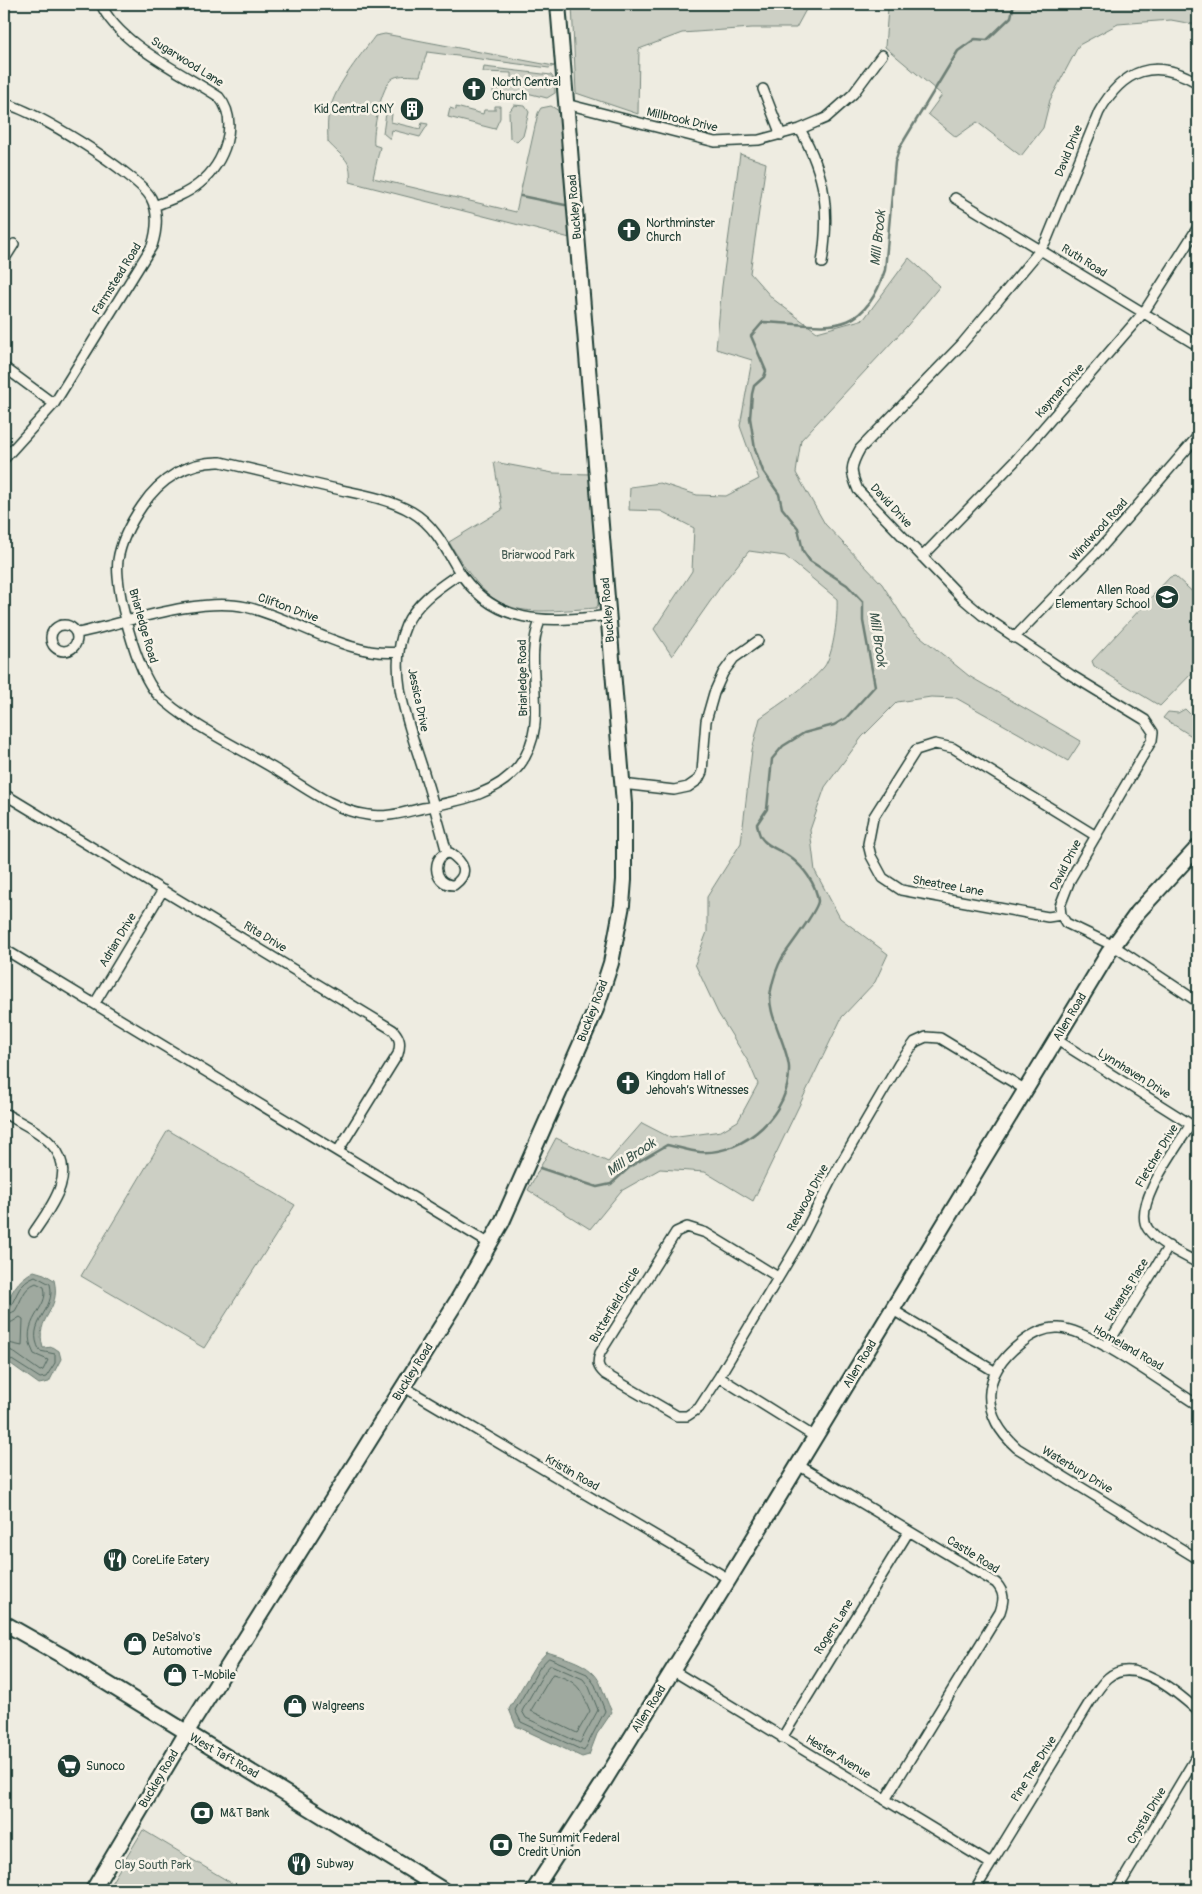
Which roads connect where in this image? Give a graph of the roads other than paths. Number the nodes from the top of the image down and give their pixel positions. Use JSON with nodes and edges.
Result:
{"nodes":[{"id":1,"x":100,"y":4,"type":"edge"},
{"id":2,"x":558,"y":4,"type":"edge"},
{"id":3,"x":882,"y":55,"type":"dead end"},
{"id":4,"x":1198,"y":83,"type":"edge"},
{"id":5,"x":763,"y":89,"type":"dead end"},
{"id":6,"x":4,"y":104,"type":"edge"},
{"id":7,"x":566,"y":104,"type":"junction"},
{"id":8,"x":800,"y":129,"type":"junction"},
{"id":9,"x":781,"y":135,"type":"junction"},
{"id":10,"x":955,"y":198,"type":"dead end"},
{"id":11,"x":154,"y":206,"type":"junction"},
{"id":12,"x":1198,"y":227,"type":"edge"},
{"id":13,"x":14,"y":244,"type":"dead end"},
{"id":14,"x":1041,"y":249,"type":"junction"},
{"id":15,"x":4,"y":260,"type":"edge"},
{"id":16,"x":822,"y":263,"type":"dead end"},
{"id":17,"x":1144,"y":312,"type":"junction"},
{"id":18,"x":1198,"y":346,"type":"edge"},
{"id":19,"x":4,"y":367,"type":"edge"},
{"id":20,"x":54,"y":404,"type":"junction"},
{"id":21,"x":1198,"y":436,"type":"edge"},
{"id":22,"x":4,"y":459,"type":"edge"},
{"id":23,"x":922,"y":557,"type":"junction"},
{"id":24,"x":460,"y":573,"type":"junction"},
{"id":25,"x":608,"y":615,"type":"junction"},
{"id":26,"x":540,"y":621,"type":"junction"},
{"id":27,"x":128,"y":622,"type":"junction"},
{"id":28,"x":78,"y":633,"type":"dead end"},
{"id":29,"x":1014,"y":638,"type":"junction"},
{"id":30,"x":758,"y":641,"type":"dead end"},
{"id":31,"x":399,"y":652,"type":"junction"},
{"id":32,"x":622,"y":784,"type":"junction"},
{"id":33,"x":4,"y":794,"type":"edge"},
{"id":34,"x":434,"y":806,"type":"junction"},
{"id":35,"x":1096,"y":836,"type":"junction"},
{"id":36,"x":446,"y":853,"type":"dead end"},
{"id":37,"x":1196,"y":853,"type":"edge"},
{"id":38,"x":163,"y":890,"type":"junction"},
{"id":39,"x":1061,"y":915,"type":"junction"},
{"id":40,"x":1114,"y":946,"type":"junction"},
{"id":41,"x":4,"y":949,"type":"edge"},
{"id":42,"x":1198,"y":1002,"type":"edge"},
{"id":43,"x":95,"y":1003,"type":"junction"},
{"id":44,"x":1056,"y":1040,"type":"junction"},
{"id":45,"x":1026,"y":1090,"type":"junction"},
{"id":46,"x":4,"y":1113,"type":"edge"},
{"id":47,"x":1195,"y":1126,"type":"edge"},
{"id":48,"x":338,"y":1151,"type":"junction"},
{"id":49,"x":34,"y":1232,"type":"dead end"},
{"id":50,"x":490,"y":1244,"type":"junction"},
{"id":51,"x":1169,"y":1246,"type":"junction"},
{"id":52,"x":1198,"y":1264,"type":"edge"},
{"id":53,"x":778,"y":1277,"type":"junction"},
{"id":54,"x":893,"y":1310,"type":"junction"},
{"id":55,"x":1106,"y":1347,"type":"junction"},
{"id":56,"x":994,"y":1371,"type":"junction"},
{"id":57,"x":719,"y":1376,"type":"junction"},
{"id":58,"x":404,"y":1387,"type":"junction"},
{"id":59,"x":1198,"y":1405,"type":"edge"},
{"id":60,"x":815,"y":1437,"type":"junction"},
{"id":61,"x":798,"y":1464,"type":"junction"},
{"id":62,"x":909,"y":1531,"type":"junction"},
{"id":63,"x":1198,"y":1558,"type":"edge"},
{"id":64,"x":728,"y":1579,"type":"junction"},
{"id":65,"x":4,"y":1623,"type":"edge"},
{"id":66,"x":672,"y":1670,"type":"junction"},
{"id":67,"x":1198,"y":1711,"type":"edge"},
{"id":68,"x":186,"y":1734,"type":"junction"},
{"id":69,"x":782,"y":1738,"type":"junction"},
{"id":70,"x":1198,"y":1754,"type":"edge"},
{"id":71,"x":885,"y":1800,"type":"junction"},
{"id":72,"x":991,"y":1864,"type":"junction"},
{"id":73,"x":94,"y":1890,"type":"edge"},
{"id":74,"x":443,"y":1890,"type":"edge"},
{"id":75,"x":534,"y":1890,"type":"edge"},
{"id":76,"x":975,"y":1890,"type":"edge"},
{"id":77,"x":1117,"y":1890,"type":"edge"}],
"edges":[{"from":1,"to":11,"type":"street","name":"Sugarwood Lane"},
{"from":2,"to":7,"type":"street","name":"Buckley Road"},
{"from":3,"to":8,"type":"street","name":"Millbrook Drive"},
{"from":4,"to":14,"type":"street","name":"David Drive"},
{"from":5,"to":9,"type":"street"},
{"from":6,"to":11,"type":"street","name":"Farmstead Road"},
{"from":7,"to":9,"type":"street","name":"Millbrook Drive"},
{"from":7,"to":25,"type":"street","name":"Buckley Road"},
{"from":8,"to":9,"type":"street","name":"Millbrook Drive"},
{"from":8,"to":16,"type":"street"},
{"from":10,"to":14,"type":"street","name":"Ruth Road"},
{"from":11,"to":20,"type":"street","name":"Farmstead Road"},
{"from":12,"to":17,"type":"street","name":"Kaymar Drive"},
{"from":13,"to":15,"type":"street"},
{"from":14,"to":17,"type":"street","name":"Ruth Road"},
{"from":14,"to":23,"type":"street","name":"David Drive"},
{"from":17,"to":18,"type":"street","name":"Ruth Road"},
{"from":17,"to":23,"type":"street","name":"Kaymar Drive"},
{"from":19,"to":20,"type":"street"},
{"from":20,"to":22,"type":"street","name":"Farmstead Road"},
{"from":21,"to":29,"type":"street","name":"Windwood Road"},
{"from":23,"to":29,"type":"street","name":"David Drive"},
{"from":24,"to":26,"type":"street","name":"Briarledge Road"},
{"from":24,"to":27,"type":"street","name":"Briarledge Road"},
{"from":24,"to":31,"type":"street","name":"Jessica Drive"},
{"from":25,"to":26,"type":"street","name":"Briarledge Road"},
{"from":25,"to":32,"type":"street","name":"Buckley Road"},
{"from":26,"to":34,"type":"street","name":"Briarledge Road"},
{"from":27,"to":28,"type":"street","name":"Clifton Drive"},
{"from":27,"to":31,"type":"street","name":"Clifton Drive"},
{"from":27,"to":34,"type":"street","name":"Briarledge Road"},
{"from":29,"to":35,"type":"street","name":"David Drive"},
{"from":30,"to":32,"type":"street"},
{"from":31,"to":34,"type":"street","name":"Jessica Drive"},
{"from":32,"to":50,"type":"street","name":"Buckley Road"},
{"from":33,"to":38,"type":"street","name":"Rita Drive"},
{"from":34,"to":36,"type":"street","name":"Jessica Drive"},
{"from":35,"to":39,"type":"street","name":"David Drive"},
{"from":35,"to":39,"type":"street","name":"Sheatree Lane"},
{"from":37,"to":40,"type":"street","name":"Allen Road"},
{"from":38,"to":43,"type":"street","name":"Adrian Drive"},
{"from":38,"to":48,"type":"street","name":"Rita Drive"},
{"from":39,"to":40,"type":"street"},
{"from":40,"to":42,"type":"street"},
{"from":40,"to":44,"type":"street","name":"Allen Road"},
{"from":41,"to":43,"type":"street"},
{"from":43,"to":48,"type":"street"},
{"from":44,"to":45,"type":"street","name":"Allen Road"},
{"from":44,"to":47,"type":"street","name":"Lynnhaven Drive"},
{"from":45,"to":53,"type":"street","name":"Redwood Drive"},
{"from":45,"to":54,"type":"street","name":"Allen Road"},
{"from":46,"to":49,"type":"street"},
{"from":47,"to":51,"type":"street","name":"Fletcher Drive"},
{"from":48,"to":50,"type":"street"},
{"from":50,"to":58,"type":"street","name":"Buckley Road"},
{"from":51,"to":52,"type":"street","name":"Fletcher Drive"},
{"from":51,"to":55,"type":"street","name":"Edwards Place"},
{"from":53,"to":57,"type":"street","name":"Redwood Drive"},
{"from":53,"to":57,"type":"street","name":"Butterfield Circle"},
{"from":54,"to":56,"type":"street"},
{"from":54,"to":60,"type":"street","name":"Allen Road"},
{"from":55,"to":56,"type":"street","name":"Homeland Road"},
{"from":55,"to":59,"type":"street","name":"Homeland Road"},
{"from":56,"to":63,"type":"street","name":"Waterbury Drive"},
{"from":57,"to":60,"type":"street"},
{"from":58,"to":64,"type":"street","name":"Kristin Road"},
{"from":58,"to":68,"type":"street","name":"Buckley Road"},
{"from":60,"to":61,"type":"street","name":"Allen Road"},
{"from":61,"to":62,"type":"street","name":"Castle Road"},
{"from":61,"to":64,"type":"street","name":"Allen Road"},
{"from":62,"to":69,"type":"street","name":"Rogers Lane"},
{"from":62,"to":71,"type":"street","name":"Castle Road"},
{"from":64,"to":66,"type":"street","name":"Allen Road"},
{"from":65,"to":68,"type":"street","name":"West Taft Road"},
{"from":66,"to":69,"type":"street","name":"Hester Avenue"},
{"from":66,"to":75,"type":"street","name":"Allen Road"},
{"from":67,"to":72,"type":"street","name":"Pine Tree Drive"},
{"from":68,"to":73,"type":"street","name":"Buckley Road"},
{"from":68,"to":74,"type":"street","name":"West Taft Road"},
{"from":69,"to":71,"type":"street","name":"Hester Avenue"},
{"from":70,"to":77,"type":"street","name":"Crystal Drive"},
{"from":71,"to":72,"type":"street","name":"Hester Avenue"},
{"from":72,"to":76,"type":"street","name":"Pine Tree Drive"}]}
